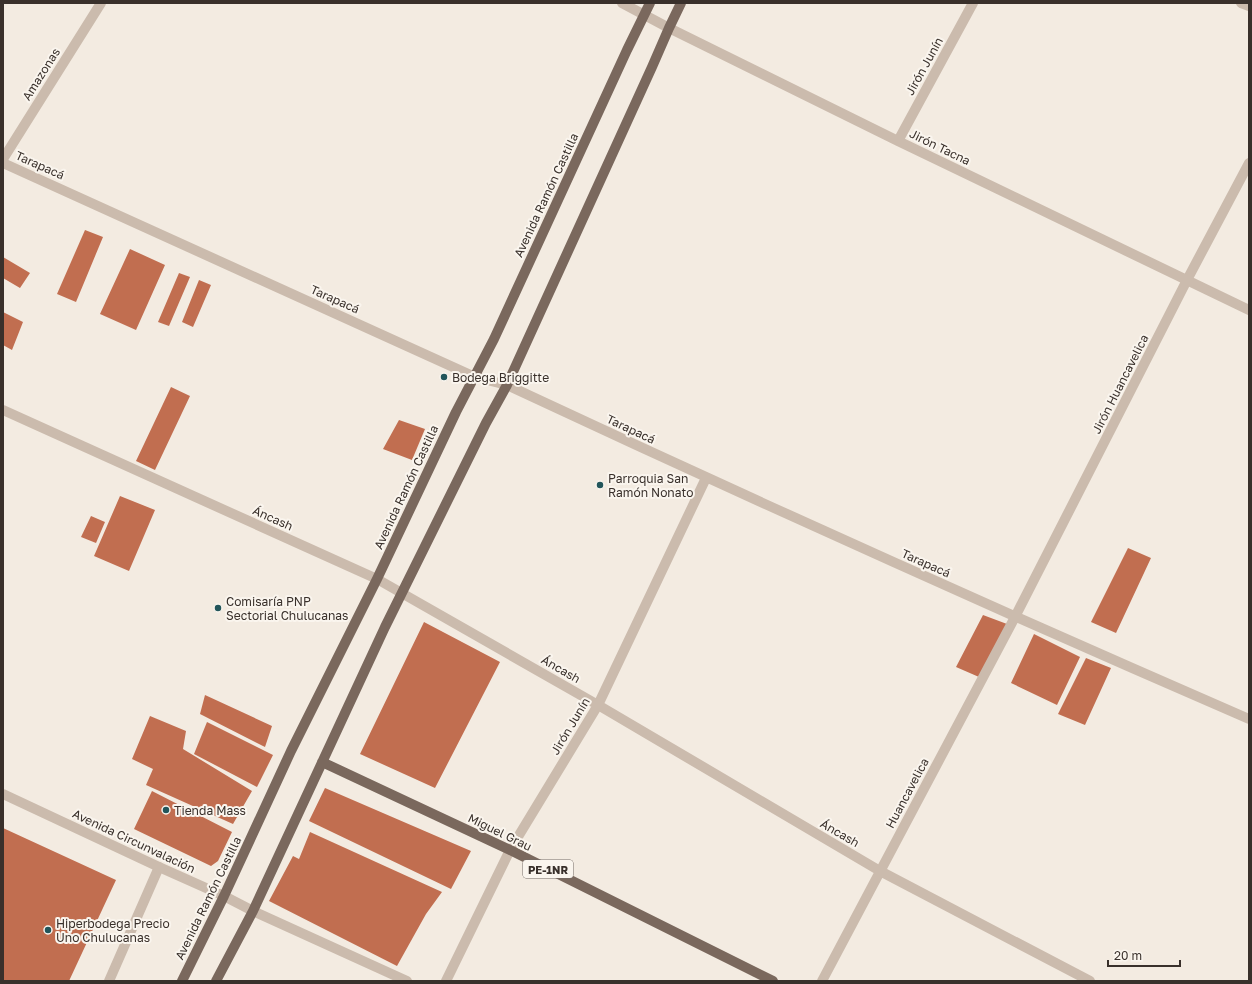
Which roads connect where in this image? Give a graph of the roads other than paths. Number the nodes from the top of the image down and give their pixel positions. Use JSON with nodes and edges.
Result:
{"nodes":[{"id":1,"x":101,"y":3,"type":"edge"},
{"id":2,"x":622,"y":3,"type":"edge"},
{"id":3,"x":650,"y":3,"type":"edge"},
{"id":4,"x":681,"y":3,"type":"edge"},
{"id":5,"x":973,"y":3,"type":"edge"},
{"id":6,"x":1241,"y":3,"type":"edge"},
{"id":7,"x":1249,"y":6,"type":"edge"},
{"id":8,"x":644,"y":14,"type":"junction"},
{"id":9,"x":669,"y":28,"type":"junction"},
{"id":10,"x":898,"y":141,"type":"junction"},
{"id":11,"x":3,"y":159,"type":"edge"},
{"id":12,"x":3,"y":163,"type":"edge"},
{"id":13,"x":1249,"y":163,"type":"edge"},
{"id":14,"x":1187,"y":280,"type":"junction"},
{"id":15,"x":1249,"y":310,"type":"edge"},
{"id":16,"x":475,"y":377,"type":"junction"},
{"id":17,"x":506,"y":385,"type":"junction"},
{"id":18,"x":3,"y":410,"type":"edge"},
{"id":19,"x":706,"y":478,"type":"junction"},
{"id":20,"x":377,"y":579,"type":"junction"},
{"id":21,"x":403,"y":593,"type":"junction"},
{"id":22,"x":1015,"y":617,"type":"junction"},
{"id":23,"x":598,"y":705,"type":"junction"},
{"id":24,"x":1249,"y":719,"type":"edge"},
{"id":25,"x":322,"y":762,"type":"junction"},
{"id":26,"x":3,"y":794,"type":"edge"},
{"id":27,"x":510,"y":850,"type":"junction"},
{"id":28,"x":159,"y":867,"type":"junction"},
{"id":29,"x":880,"y":871,"type":"junction"},
{"id":30,"x":224,"y":896,"type":"junction"},
{"id":31,"x":253,"y":911,"type":"junction"},
{"id":32,"x":109,"y":981,"type":"edge"},
{"id":33,"x":182,"y":981,"type":"edge"},
{"id":34,"x":216,"y":981,"type":"edge"},
{"id":35,"x":407,"y":981,"type":"edge"},
{"id":36,"x":446,"y":981,"type":"edge"},
{"id":37,"x":773,"y":981,"type":"edge"},
{"id":38,"x":822,"y":981,"type":"edge"},
{"id":39,"x":1090,"y":981,"type":"edge"}],
"edges":[{"from":1,"to":11,"type":"street","name":"Amazonas"},
{"from":2,"to":8,"type":"street","name":"Jirón Tacna"},
{"from":3,"to":8,"type":"main road","name":"Avenida Ramón Castilla"},
{"from":4,"to":9,"type":"main road"},
{"from":5,"to":10,"type":"street","name":"Jirón Junín"},
{"from":6,"to":7,"type":"street"},
{"from":8,"to":9,"type":"street","name":"Jirón Tacna"},
{"from":8,"to":16,"type":"main road","name":"Avenida Ramón Castilla"},
{"from":9,"to":10,"type":"street","name":"Jirón Tacna"},
{"from":9,"to":17,"type":"main road"},
{"from":10,"to":14,"type":"street","name":"Jirón Tacna"},
{"from":12,"to":16,"type":"street","name":"Tarapacá"},
{"from":13,"to":14,"type":"street","name":"Jirón Huancavelica"},
{"from":14,"to":15,"type":"street","name":"Jirón Tacna"},
{"from":14,"to":22,"type":"street","name":"Jirón Huancavelica"},
{"from":16,"to":17,"type":"street","name":"Tarapacá"},
{"from":16,"to":20,"type":"main road","name":"Avenida Ramón Castilla"},
{"from":17,"to":19,"type":"street","name":"Tarapacá"},
{"from":17,"to":21,"type":"main road"},
{"from":18,"to":20,"type":"street","name":"Áncash"},
{"from":19,"to":22,"type":"street","name":"Tarapacá"},
{"from":19,"to":23,"type":"street","name":"Jirón Junín"},
{"from":20,"to":21,"type":"street","name":"Áncash"},
{"from":20,"to":30,"type":"main road","name":"Avenida Ramón Castilla"},
{"from":21,"to":23,"type":"street","name":"Áncash"},
{"from":21,"to":25,"type":"main road"},
{"from":22,"to":24,"type":"street","name":"Tarapacá"},
{"from":22,"to":29,"type":"street","name":"Huancavelica"},
{"from":23,"to":27,"type":"street","name":"Jirón Junín"},
{"from":23,"to":29,"type":"street","name":"Áncash"},
{"from":25,"to":27,"type":"main road","name":"Miguel Grau","number":"PE-1NR"},
{"from":25,"to":31,"type":"main road"},
{"from":26,"to":28,"type":"street","name":"Avenida Circunvalación"},
{"from":27,"to":36,"type":"street","name":"Jirón Junín"},
{"from":27,"to":37,"type":"main road","name":"Miguel Grau","number":"PE-1NR"},
{"from":28,"to":30,"type":"street","name":"Avenida Circunvalación"},
{"from":28,"to":32,"type":"street"},
{"from":29,"to":38,"type":"street","name":"Huancavelica"},
{"from":29,"to":39,"type":"street","name":"Áncash"},
{"from":30,"to":31,"type":"street","name":"Avenida Circunvalación"},
{"from":30,"to":33,"type":"main road","name":"Avenida Ramón Castilla"},
{"from":31,"to":34,"type":"main road"},
{"from":31,"to":35,"type":"street","name":"Avenida Circunvalación"}]}
